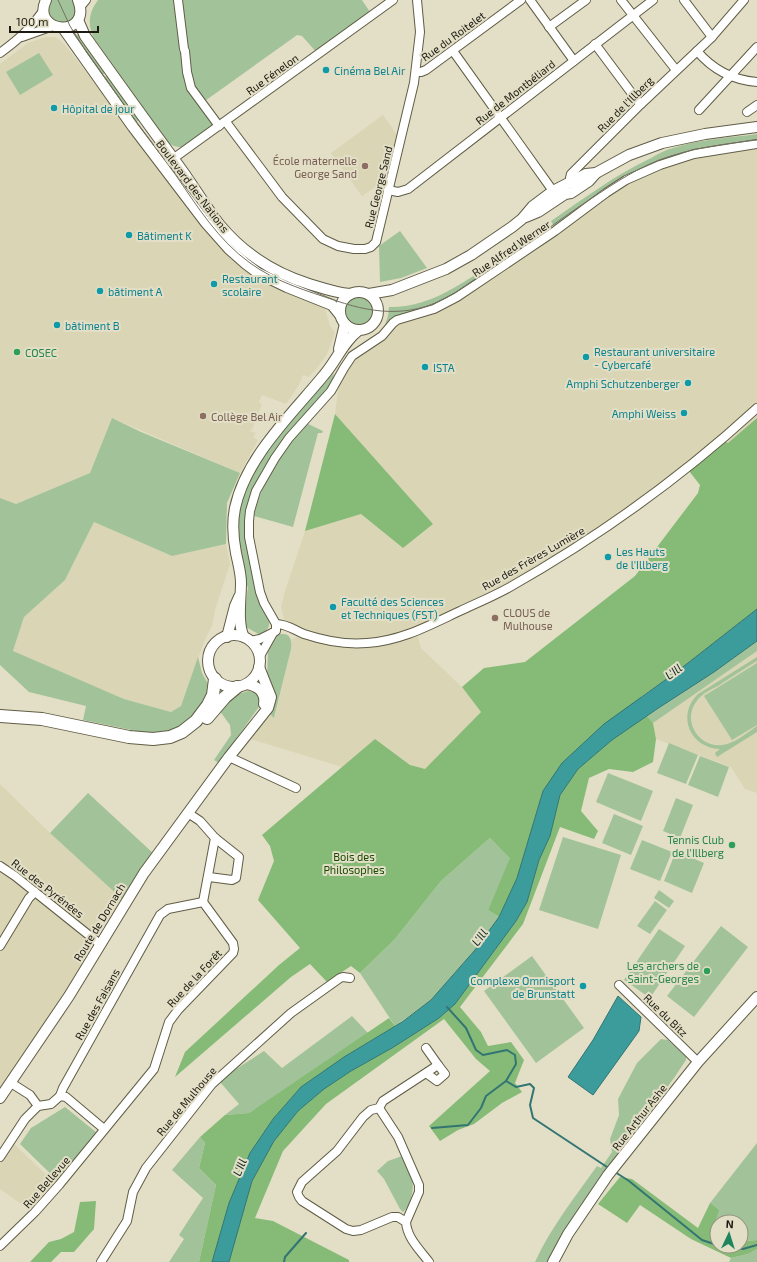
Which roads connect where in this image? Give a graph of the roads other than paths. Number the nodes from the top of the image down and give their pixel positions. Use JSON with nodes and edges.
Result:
{"nodes":[{"id":1,"x":46,"y":0,"type":"edge"},
{"id":2,"x":178,"y":0,"type":"edge"},
{"id":3,"x":393,"y":0,"type":"edge"},
{"id":4,"x":417,"y":0,"type":"edge"},
{"id":5,"x":521,"y":0,"type":"edge"},
{"id":6,"x":530,"y":0,"type":"edge"},
{"id":7,"x":586,"y":0,"type":"edge"},
{"id":8,"x":621,"y":0,"type":"edge"},
{"id":9,"x":653,"y":0,"type":"edge"},
{"id":10,"x":684,"y":0,"type":"edge"},
{"id":11,"x":744,"y":0,"type":"edge"},
{"id":12,"x":82,"y":2,"type":"edge"},
{"id":13,"x":43,"y":11,"type":"junction"},
{"id":14,"x":633,"y":15,"type":"junction"},
{"id":15,"x":78,"y":20,"type":"junction"},
{"id":16,"x":58,"y":27,"type":"junction"},
{"id":17,"x":549,"y":27,"type":"junction"},
{"id":18,"x":712,"y":37,"type":"junction"},
{"id":19,"x":21,"y":38,"type":"junction"},
{"id":20,"x":595,"y":44,"type":"junction"},
{"id":21,"x":757,"y":47,"type":"edge"},
{"id":22,"x":453,"y":51,"type":"junction"},
{"id":23,"x":697,"y":51,"type":"junction"},
{"id":24,"x":0,"y":53,"type":"edge"},
{"id":25,"x":574,"y":61,"type":"junction"},
{"id":26,"x":676,"y":70,"type":"junction"},
{"id":27,"x":416,"y":72,"type":"junction"},
{"id":28,"x":730,"y":77,"type":"junction"},
{"id":29,"x":757,"y":82,"type":"edge"},
{"id":30,"x":641,"y":104,"type":"junction"},
{"id":31,"x":757,"y":105,"type":"edge"},
{"id":32,"x":699,"y":110,"type":"dead end"},
{"id":33,"x":746,"y":112,"type":"dead end"},
{"id":34,"x":501,"y":117,"type":"junction"},
{"id":35,"x":222,"y":124,"type":"junction"},
{"id":36,"x":757,"y":127,"type":"edge"},
{"id":37,"x":757,"y":144,"type":"edge"},
{"id":38,"x":174,"y":159,"type":"junction"},
{"id":39,"x":163,"y":166,"type":"junction"},
{"id":40,"x":596,"y":173,"type":"junction"},
{"id":41,"x":571,"y":181,"type":"junction"},
{"id":42,"x":388,"y":190,"type":"junction"},
{"id":43,"x":553,"y":191,"type":"junction"},
{"id":44,"x":565,"y":194,"type":"junction"},
{"id":45,"x":522,"y":219,"type":"junction"},
{"id":46,"x":392,"y":290,"type":"junction"},
{"id":47,"x":350,"y":294,"type":"junction"},
{"id":48,"x":369,"y":294,"type":"junction"},
{"id":49,"x":378,"y":307,"type":"junction"},
{"id":50,"x":343,"y":320,"type":"junction"},
{"id":51,"x":359,"y":330,"type":"junction"},
{"id":52,"x":336,"y":358,"type":"junction"},
{"id":53,"x":757,"y":408,"type":"edge"},
{"id":54,"x":240,"y":595,"type":"junction"},
{"id":55,"x":275,"y":629,"type":"junction"},
{"id":56,"x":227,"y":637,"type":"junction"},
{"id":57,"x":246,"y":639,"type":"junction"},
{"id":58,"x":260,"y":656,"type":"junction"},
{"id":59,"x":259,"y":667,"type":"junction"},
{"id":60,"x":215,"y":679,"type":"junction"},
{"id":61,"x":242,"y":685,"type":"junction"},
{"id":62,"x":0,"y":716,"type":"edge"},
{"id":63,"x":255,"y":723,"type":"junction"},
{"id":64,"x":182,"y":732,"type":"junction"},
{"id":65,"x":227,"y":760,"type":"junction"},
{"id":66,"x":296,"y":788,"type":"dead end"},
{"id":67,"x":188,"y":813,"type":"junction"},
{"id":68,"x":216,"y":838,"type":"junction"},
{"id":69,"x":0,"y":866,"type":"edge"},
{"id":70,"x":209,"y":877,"type":"junction"},
{"id":71,"x":35,"y":892,"type":"junction"},
{"id":72,"x":203,"y":902,"type":"junction"},
{"id":73,"x":100,"y":944,"type":"junction"},
{"id":74,"x":0,"y":946,"type":"edge"},
{"id":75,"x":350,"y":978,"type":"dead end"},
{"id":76,"x":619,"y":985,"type":"dead end"},
{"id":77,"x":757,"y":997,"type":"edge"},
{"id":78,"x":426,"y":1048,"type":"dead end"},
{"id":79,"x":698,"y":1062,"type":"junction"},
{"id":80,"x":438,"y":1065,"type":"junction"},
{"id":81,"x":426,"y":1074,"type":"junction"},
{"id":82,"x":11,"y":1083,"type":"junction"},
{"id":83,"x":60,"y":1096,"type":"junction"},
{"id":84,"x":0,"y":1098,"type":"edge"},
{"id":85,"x":38,"y":1106,"type":"junction"},
{"id":86,"x":379,"y":1108,"type":"junction"},
{"id":87,"x":104,"y":1129,"type":"junction"},
{"id":88,"x":0,"y":1157,"type":"edge"},
{"id":89,"x":406,"y":1222,"type":"junction"},
{"id":90,"x":0,"y":1246,"type":"edge"},
{"id":91,"x":101,"y":1262,"type":"edge"},
{"id":92,"x":429,"y":1262,"type":"edge"},
{"id":93,"x":553,"y":1262,"type":"edge"}],
"edges":[{"from":1,"to":13,"type":"main road"},
{"from":2,"to":35,"type":"street","name":"Rue George Sand"},
{"from":3,"to":35,"type":"street","name":"Rue Fénelon"},
{"from":4,"to":27,"type":"street","name":"Rue George Sand"},
{"from":5,"to":22,"type":"street","name":"Rue du Roitelet"},
{"from":6,"to":17,"type":"street"},
{"from":7,"to":17,"type":"street"},
{"from":8,"to":14,"type":"street"},
{"from":9,"to":14,"type":"street","name":"Rue de Montbéliard"},
{"from":10,"to":18,"type":"street"},
{"from":11,"to":18,"type":"street","name":"Rue de l'Illberg"},
{"from":12,"to":15,"type":"main road"},
{"from":13,"to":16,"type":"main road","name":"Boulevard des Nations"},
{"from":13,"to":19,"type":"street"},
{"from":14,"to":20,"type":"street","name":"Rue de Montbéliard"},
{"from":14,"to":26,"type":"street"},
{"from":15,"to":16,"type":"main road"},
{"from":15,"to":38,"type":"main road","name":"Boulevard des Nations"},
{"from":16,"to":19,"type":"street"},
{"from":16,"to":39,"type":"main road","name":"Boulevard des Nations"},
{"from":17,"to":25,"type":"street"},
{"from":18,"to":23,"type":"street","name":"Rue de l'Illberg"},
{"from":19,"to":24,"type":"street"},
{"from":20,"to":25,"type":"street","name":"Rue de Montbéliard"},
{"from":20,"to":30,"type":"street"},
{"from":21,"to":28,"type":"street"},
{"from":22,"to":27,"type":"street","name":"Rue du Roitelet"},
{"from":22,"to":34,"type":"street"},
{"from":23,"to":26,"type":"street","name":"Rue de l'Illberg"},
{"from":23,"to":28,"type":"street"},
{"from":25,"to":34,"type":"street","name":"Rue de Montbéliard"},
{"from":26,"to":30,"type":"street","name":"Rue de l'Illberg"},
{"from":27,"to":42,"type":"street","name":"Rue George Sand"},
{"from":28,"to":29,"type":"street"},
{"from":28,"to":32,"type":"street"},
{"from":30,"to":41,"type":"street","name":"Rue de l'Illberg"},
{"from":31,"to":33,"type":"street"},
{"from":34,"to":42,"type":"street","name":"Rue de Montbéliard"},
{"from":34,"to":43,"type":"street"},
{"from":35,"to":38,"type":"street","name":"Rue Fénelon"},
{"from":35,"to":42,"type":"street","name":"Rue George Sand"},
{"from":36,"to":40,"type":"main road"},
{"from":37,"to":55,"type":"street","name":"Rue Alfred Werner"},
{"from":38,"to":39,"type":"street","name":"Rue Fénelon"},
{"from":38,"to":47,"type":"main road","name":"Boulevard des Nations"},
{"from":39,"to":50,"type":"main road","name":"Boulevard des Nations"},
{"from":40,"to":41,"type":"main road"},
{"from":40,"to":44,"type":"main road"},
{"from":41,"to":43,"type":"main road"},
{"from":41,"to":44,"type":"main road"},
{"from":43,"to":45,"type":"main road"},
{"from":44,"to":45,"type":"main road"},
{"from":45,"to":46,"type":"main road"},
{"from":46,"to":48,"type":"main road"},
{"from":46,"to":49,"type":"main road"},
{"from":47,"to":48,"type":"main road"},
{"from":47,"to":50,"type":"main road"},
{"from":48,"to":49,"type":"main road"},
{"from":49,"to":51,"type":"main road"},
{"from":50,"to":51,"type":"main road"},
{"from":50,"to":52,"type":"main road"},
{"from":51,"to":52,"type":"main road"},
{"from":52,"to":54,"type":"main road"},
{"from":53,"to":55,"type":"street","name":"Rue des Frères Lumière"},
{"from":54,"to":56,"type":"main road"},
{"from":54,"to":57,"type":"main road"},
{"from":55,"to":57,"type":"street"},
{"from":55,"to":58,"type":"street"},
{"from":56,"to":57,"type":"main road"},
{"from":56,"to":60,"type":"main road"},
{"from":57,"to":58,"type":"main road"},
{"from":58,"to":59,"type":"main road"},
{"from":59,"to":61,"type":"main road"},
{"from":59,"to":63,"type":"main road"},
{"from":60,"to":61,"type":"main road"},
{"from":60,"to":64,"type":"highway"},
{"from":61,"to":63,"type":"main road"},
{"from":61,"to":64,"type":"highway"},
{"from":62,"to":64,"type":"highway"},
{"from":63,"to":65,"type":"main road","name":"Route de Dornach"},
{"from":65,"to":66,"type":"street"},
{"from":65,"to":67,"type":"main road","name":"Route de Dornach"},
{"from":67,"to":68,"type":"street"},
{"from":67,"to":73,"type":"main road","name":"Route de Dornach"},
{"from":68,"to":70,"type":"street"},
{"from":68,"to":70,"type":"street"},
{"from":69,"to":71,"type":"street","name":"Rue des Pyrénées"},
{"from":70,"to":72,"type":"street"},
{"from":71,"to":73,"type":"street","name":"Rue des Pyrénées"},
{"from":71,"to":74,"type":"street"},
{"from":72,"to":83,"type":"street","name":"Rue des Faisans"},
{"from":72,"to":87,"type":"street","name":"Rue de la Forêt"},
{"from":73,"to":82,"type":"main road","name":"Route de Dornach"},
{"from":75,"to":91,"type":"street","name":"Rue de Mulhouse"},
{"from":76,"to":79,"type":"street","name":"Rue du Bitz"},
{"from":77,"to":79,"type":"main road","name":"Rue Arthur Ashe"},
{"from":78,"to":80,"type":"street"},
{"from":79,"to":93,"type":"main road","name":"Rue Arthur Ashe"},
{"from":80,"to":81,"type":"street"},
{"from":80,"to":81,"type":"street"},
{"from":81,"to":86,"type":"street"},
{"from":82,"to":84,"type":"main road","name":"Route de Dornach"},
{"from":82,"to":85,"type":"street"},
{"from":83,"to":85,"type":"street"},
{"from":83,"to":87,"type":"street"},
{"from":85,"to":88,"type":"street"},
{"from":86,"to":89,"type":"street"},
{"from":86,"to":89,"type":"street"},
{"from":87,"to":90,"type":"street","name":"Rue Bellevue"},
{"from":89,"to":92,"type":"street"}]}
